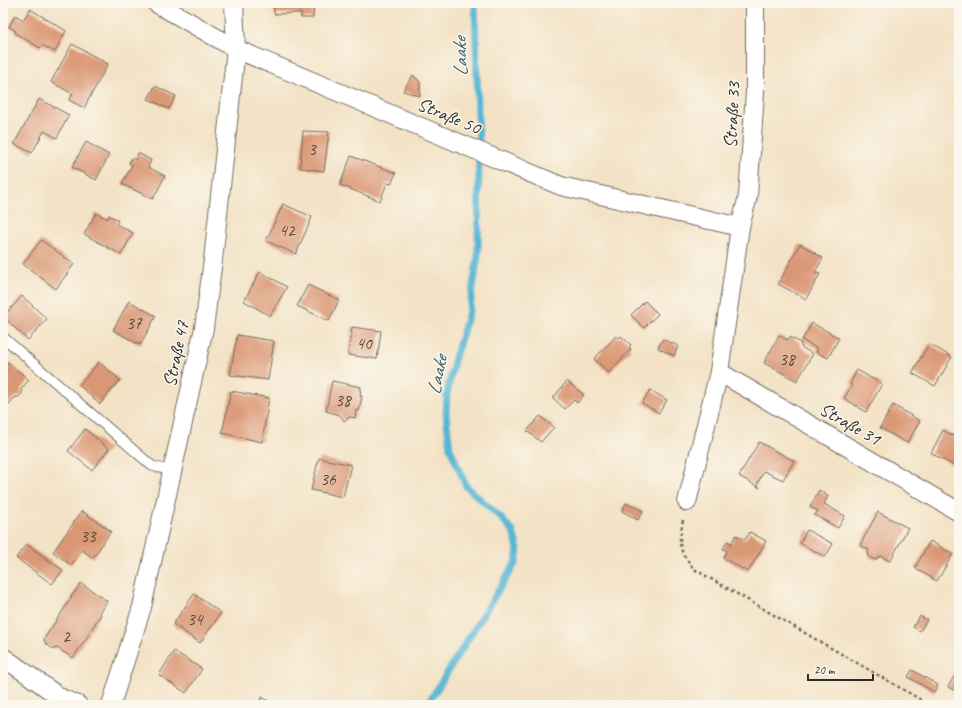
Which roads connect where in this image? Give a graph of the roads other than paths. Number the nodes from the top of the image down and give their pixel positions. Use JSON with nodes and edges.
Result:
{"nodes":[{"id":1,"x":156,"y":3,"type":"edge"},
{"id":2,"x":234,"y":3,"type":"edge"},
{"id":3,"x":755,"y":3,"type":"edge"},
{"id":4,"x":236,"y":49,"type":"junction"},
{"id":5,"x":740,"y":227,"type":"junction"},
{"id":6,"x":3,"y":337,"type":"edge"},
{"id":7,"x":719,"y":372,"type":"junction"},
{"id":8,"x":173,"y":471,"type":"junction"},
{"id":9,"x":687,"y":502,"type":"road end"},
{"id":10,"x":959,"y":512,"type":"edge"},
{"id":11,"x":3,"y":657,"type":"edge"},
{"id":12,"x":78,"y":705,"type":"edge"},
{"id":13,"x":111,"y":705,"type":"edge"}],
"edges":[{"from":1,"to":4,"type":"street","name":"Straße 50"},
{"from":2,"to":4,"type":"street","name":"Straße 47"},
{"from":3,"to":5,"type":"street","name":"Straße 33"},
{"from":4,"to":5,"type":"street","name":"Straße 50"},
{"from":4,"to":8,"type":"street","name":"Straße 47"},
{"from":5,"to":7,"type":"street"},
{"from":6,"to":8,"type":"lane"},
{"from":7,"to":9,"type":"street"},
{"from":7,"to":10,"type":"street","name":"Straße 31"},
{"from":8,"to":13,"type":"street","name":"Straße 47"},
{"from":11,"to":12,"type":"street"}]}
